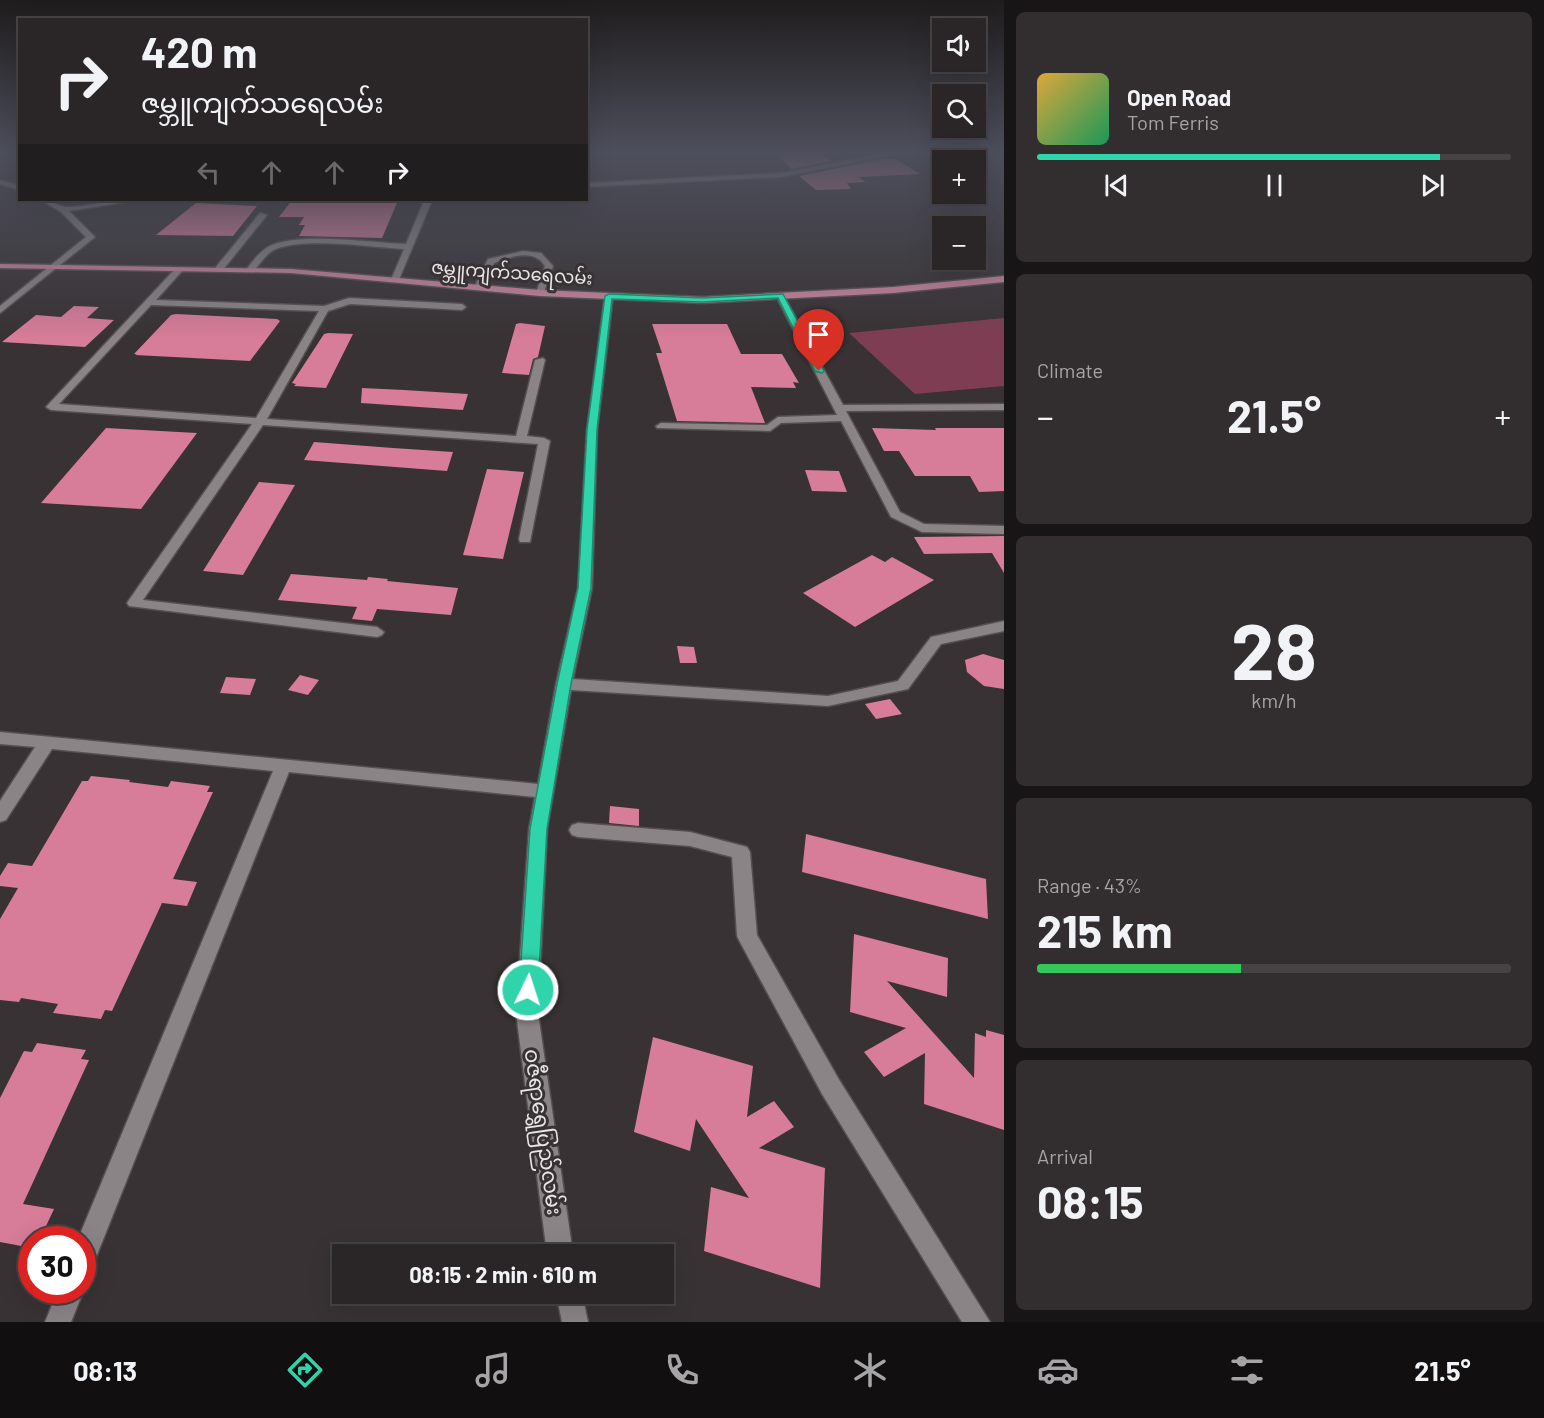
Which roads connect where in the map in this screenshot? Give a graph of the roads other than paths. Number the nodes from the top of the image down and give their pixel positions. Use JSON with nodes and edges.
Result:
{"nodes":[{"id":1,"x":69,"y":215,"type":"edge"},
{"id":2,"x":263,"y":215,"type":"dead end"},
{"id":3,"x":423,"y":215,"type":"edge"},
{"id":4,"x":409,"y":247,"type":"junction"},
{"id":5,"x":0,"y":266,"type":"edge"},
{"id":6,"x":54,"y":268,"type":"junction"},
{"id":7,"x":179,"y":270,"type":"junction"},
{"id":8,"x":219,"y":270,"type":"junction"},
{"id":9,"x":250,"y":270,"type":"junction"},
{"id":10,"x":1004,"y":279,"type":"edge"},
{"id":11,"x":395,"y":280,"type":"junction"},
{"id":12,"x":478,"y":288,"type":"junction"},
{"id":13,"x":540,"y":293,"type":"junction"},
{"id":14,"x":609,"y":296,"type":"junction"},
{"id":15,"x":780,"y":296,"type":"junction"},
{"id":16,"x":149,"y":302,"type":"junction"},
{"id":17,"x":462,"y":307,"type":"dead end"},
{"id":18,"x":325,"y":309,"type":"junction"},
{"id":19,"x":0,"y":310,"type":"edge"},
{"id":20,"x":540,"y":360,"type":"dead end"},
{"id":21,"x":1004,"y":407,"type":"edge"},
{"id":22,"x":841,"y":413,"type":"junction"},
{"id":23,"x":260,"y":421,"type":"junction"},
{"id":24,"x":661,"y":426,"type":"dead end"},
{"id":25,"x":521,"y":438,"type":"junction"},
{"id":26,"x":1004,"y":530,"type":"edge"},
{"id":27,"x":525,"y":539,"type":"dead end"},
{"id":28,"x":1004,"y":626,"type":"edge"},
{"id":29,"x":377,"y":632,"type":"dead end"},
{"id":30,"x":564,"y":684,"type":"junction"},
{"id":31,"x":0,"y":738,"type":"edge"},
{"id":32,"x":47,"y":743,"type":"junction"},
{"id":33,"x":283,"y":766,"type":"junction"},
{"id":34,"x":545,"y":791,"type":"junction"},
{"id":35,"x":0,"y":815,"type":"edge"},
{"id":36,"x":578,"y":830,"type":"dead end"},
{"id":37,"x":96,"y":1226,"type":"edge"},
{"id":38,"x":559,"y":1244,"type":"edge"},
{"id":39,"x":65,"y":1304,"type":"edge"},
{"id":40,"x":571,"y":1304,"type":"edge"},
{"id":41,"x":58,"y":1322,"type":"edge"},
{"id":42,"x":575,"y":1322,"type":"edge"},
{"id":43,"x":977,"y":1322,"type":"edge"}],
"edges":[{"from":1,"to":6,"type":"street"},
{"from":2,"to":8,"type":"street"},
{"from":3,"to":4,"type":"street"},
{"from":4,"to":9,"type":"street"},
{"from":4,"to":11,"type":"street"},
{"from":5,"to":6,"type":"main road","name":"ဇမ္ဘူကျက်သရေလမ်း"},
{"from":6,"to":7,"type":"main road","name":"ဇမ္ဘူကျက်သရေလမ်း"},
{"from":6,"to":19,"type":"street"},
{"from":7,"to":8,"type":"main road","name":"ဇမ္ဘူကျက်သရေလမ်း"},
{"from":7,"to":16,"type":"street"},
{"from":8,"to":9,"type":"main road","name":"ဇမ္ဘူကျက်သရေလမ်း"},
{"from":9,"to":11,"type":"main road","name":"ဇမ္ဘူကျက်သရေလမ်း"},
{"from":10,"to":15,"type":"main road","name":"ဇမ္ဘူကျက်သရေလမ်း"},
{"from":11,"to":12,"type":"main road","name":"ဇမ္ဘူကျက်သရေလမ်း"},
{"from":12,"to":13,"type":"main road","name":"ဇမ္ဘူကျက်သရေလမ်း"},
{"from":12,"to":13,"type":"street"},
{"from":13,"to":14,"type":"main road","name":"ဇမ္ဘူကျက်သရေလမ်း"},
{"from":14,"to":15,"type":"main road","name":"ဇမ္ဘူကျက်သရေလမ်း"},
{"from":14,"to":30,"type":"street","name":"ဝဇီရာရွှေပြည်လမ်း"},
{"from":15,"to":22,"type":"street"},
{"from":16,"to":18,"type":"street"},
{"from":16,"to":23,"type":"street"},
{"from":17,"to":18,"type":"street"},
{"from":18,"to":23,"type":"street"},
{"from":20,"to":25,"type":"street"},
{"from":21,"to":22,"type":"street"},
{"from":22,"to":24,"type":"street"},
{"from":22,"to":26,"type":"street"},
{"from":23,"to":25,"type":"street"},
{"from":23,"to":29,"type":"street"},
{"from":25,"to":27,"type":"street"},
{"from":28,"to":30,"type":"street"},
{"from":30,"to":34,"type":"street","name":"ဝဇီရာရွှေပြည်လမ်း"},
{"from":31,"to":32,"type":"street"},
{"from":32,"to":33,"type":"street"},
{"from":32,"to":35,"type":"street"},
{"from":33,"to":34,"type":"street"},
{"from":33,"to":37,"type":"street"},
{"from":34,"to":38,"type":"street","name":"ဝဇီရာရွှေပြည်လမ်း"},
{"from":36,"to":43,"type":"street"},
{"from":39,"to":41,"type":"street"},
{"from":40,"to":42,"type":"street"}]}
